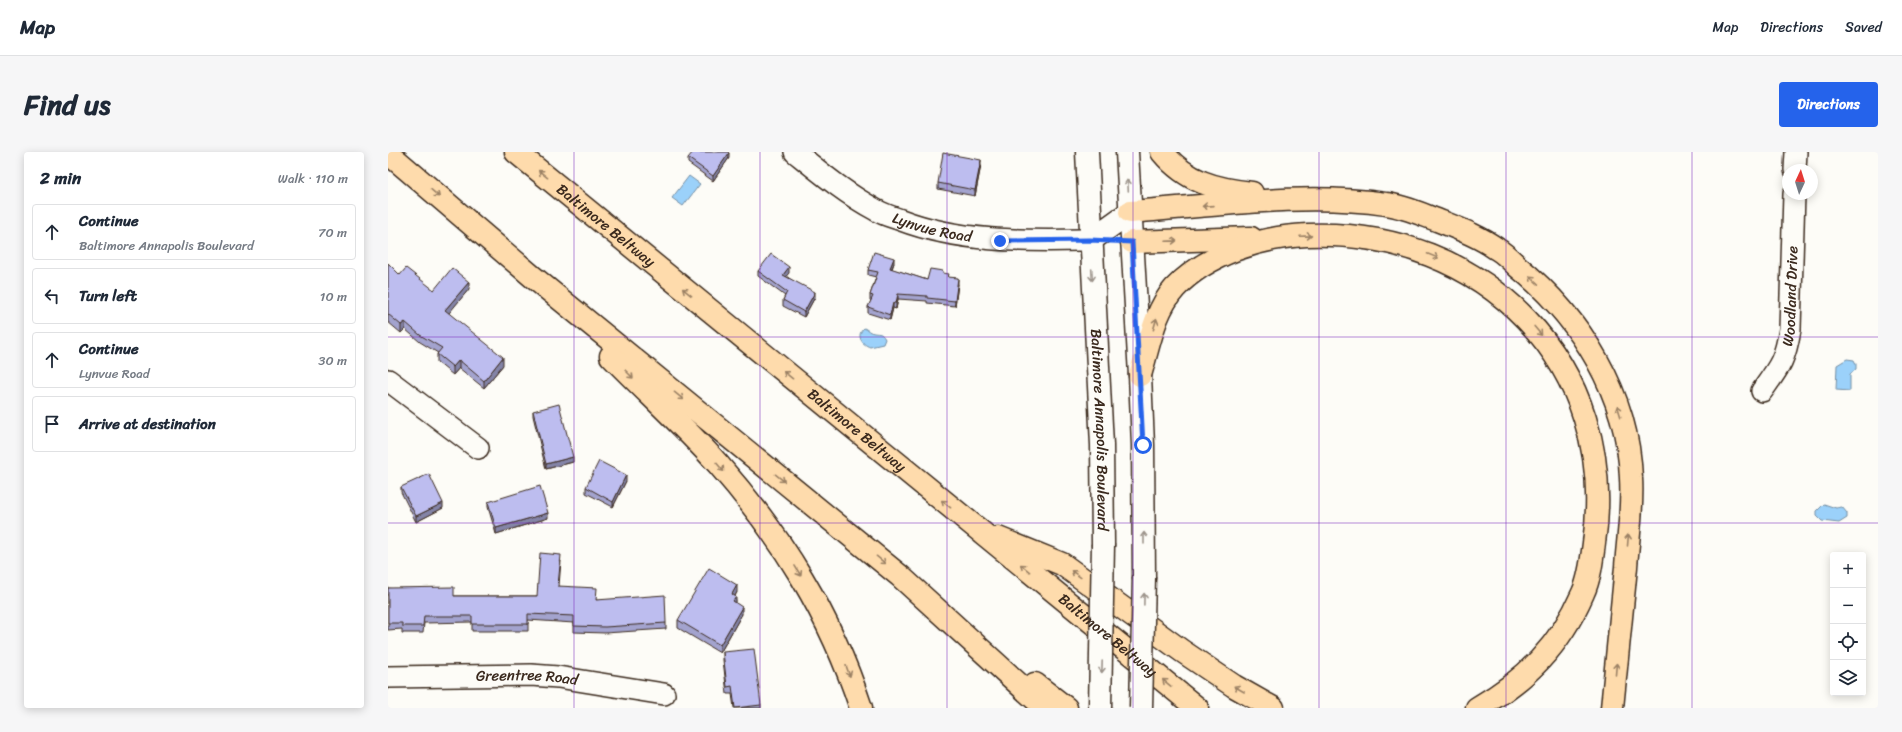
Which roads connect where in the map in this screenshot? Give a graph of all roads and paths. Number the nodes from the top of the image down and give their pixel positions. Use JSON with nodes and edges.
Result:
{"nodes":[{"id":1,"x":516,"y":152,"type":"edge"},
{"id":2,"x":795,"y":152,"type":"edge"},
{"id":3,"x":1087,"y":152,"type":"edge"},
{"id":4,"x":1127,"y":152,"type":"edge"},
{"id":5,"x":1162,"y":152,"type":"edge"},
{"id":6,"x":1796,"y":152,"type":"edge"},
{"id":7,"x":388,"y":153,"type":"edge"},
{"id":8,"x":1795,"y":164,"type":"edge"},
{"id":9,"x":1303,"y":199,"type":"junction"},
{"id":10,"x":1794,"y":200,"type":"edge"},
{"id":11,"x":1130,"y":212,"type":"junction"},
{"id":12,"x":1281,"y":237,"type":"junction"},
{"id":13,"x":1090,"y":240,"type":"junction"},
{"id":14,"x":1132,"y":242,"type":"junction"},
{"id":15,"x":533,"y":277,"type":"junction"},
{"id":16,"x":1140,"y":375,"type":"junction"},
{"id":17,"x":393,"y":390,"type":"edge"},
{"id":18,"x":1762,"y":391,"type":"dead end"},
{"id":19,"x":478,"y":448,"type":"dead end"},
{"id":20,"x":976,"y":528,"type":"junction"},
{"id":21,"x":900,"y":576,"type":"junction"},
{"id":22,"x":388,"y":677,"type":"edge"},
{"id":23,"x":664,"y":694,"type":"dead end"},
{"id":24,"x":861,"y":708,"type":"edge"},
{"id":25,"x":1045,"y":708,"type":"edge"},
{"id":26,"x":1066,"y":708,"type":"edge"},
{"id":27,"x":1100,"y":708,"type":"edge"},
{"id":28,"x":1141,"y":708,"type":"edge"},
{"id":29,"x":1197,"y":708,"type":"edge"},
{"id":30,"x":1273,"y":708,"type":"edge"},
{"id":31,"x":1477,"y":708,"type":"edge"},
{"id":32,"x":1612,"y":708,"type":"edge"}],
"edges":[{"from":20,"to":1,"type":"highway","name":"Baltimore Beltway","one_way":true},
{"from":2,"to":13,"type":"street","name":"Lynvue Road"},
{"from":3,"to":13,"type":"main road","name":"Baltimore Annapolis Boulevard"},
{"from":11,"to":4,"type":"main road","one_way":true},
{"from":5,"to":9,"type":"highway"},
{"from":6,"to":8,"type":"street"},
{"from":7,"to":15,"type":"highway","one_way":true},
{"from":9,"to":11,"type":"highway","one_way":true},
{"from":32,"to":9,"type":"highway","one_way":true},
{"from":10,"to":18,"type":"street","name":"Woodland Drive"},
{"from":11,"to":13,"type":"main road"},
{"from":11,"to":14,"type":"main road"},
{"from":14,"to":12,"type":"highway","one_way":true},
{"from":16,"to":12,"type":"highway","one_way":true},
{"from":12,"to":31,"type":"highway","one_way":true},
{"from":13,"to":14,"type":"main road"},
{"from":13,"to":27,"type":"main road","name":"Baltimore Annapolis Boulevard","one_way":true,"bridge":true},
{"from":14,"to":16,"type":"main road"},
{"from":15,"to":21,"type":"highway","one_way":true},
{"from":15,"to":24,"type":"highway","one_way":true},
{"from":28,"to":16,"type":"main road","one_way":true,"bridge":true},
{"from":17,"to":19,"type":"street"},
{"from":29,"to":20,"type":"highway","name":"Baltimore Beltway","one_way":true},
{"from":30,"to":20,"type":"highway","one_way":true},
{"from":21,"to":25,"type":"highway"},
{"from":21,"to":26,"type":"highway"},
{"from":22,"to":23,"type":"street","name":"Greentree Road"}]}
